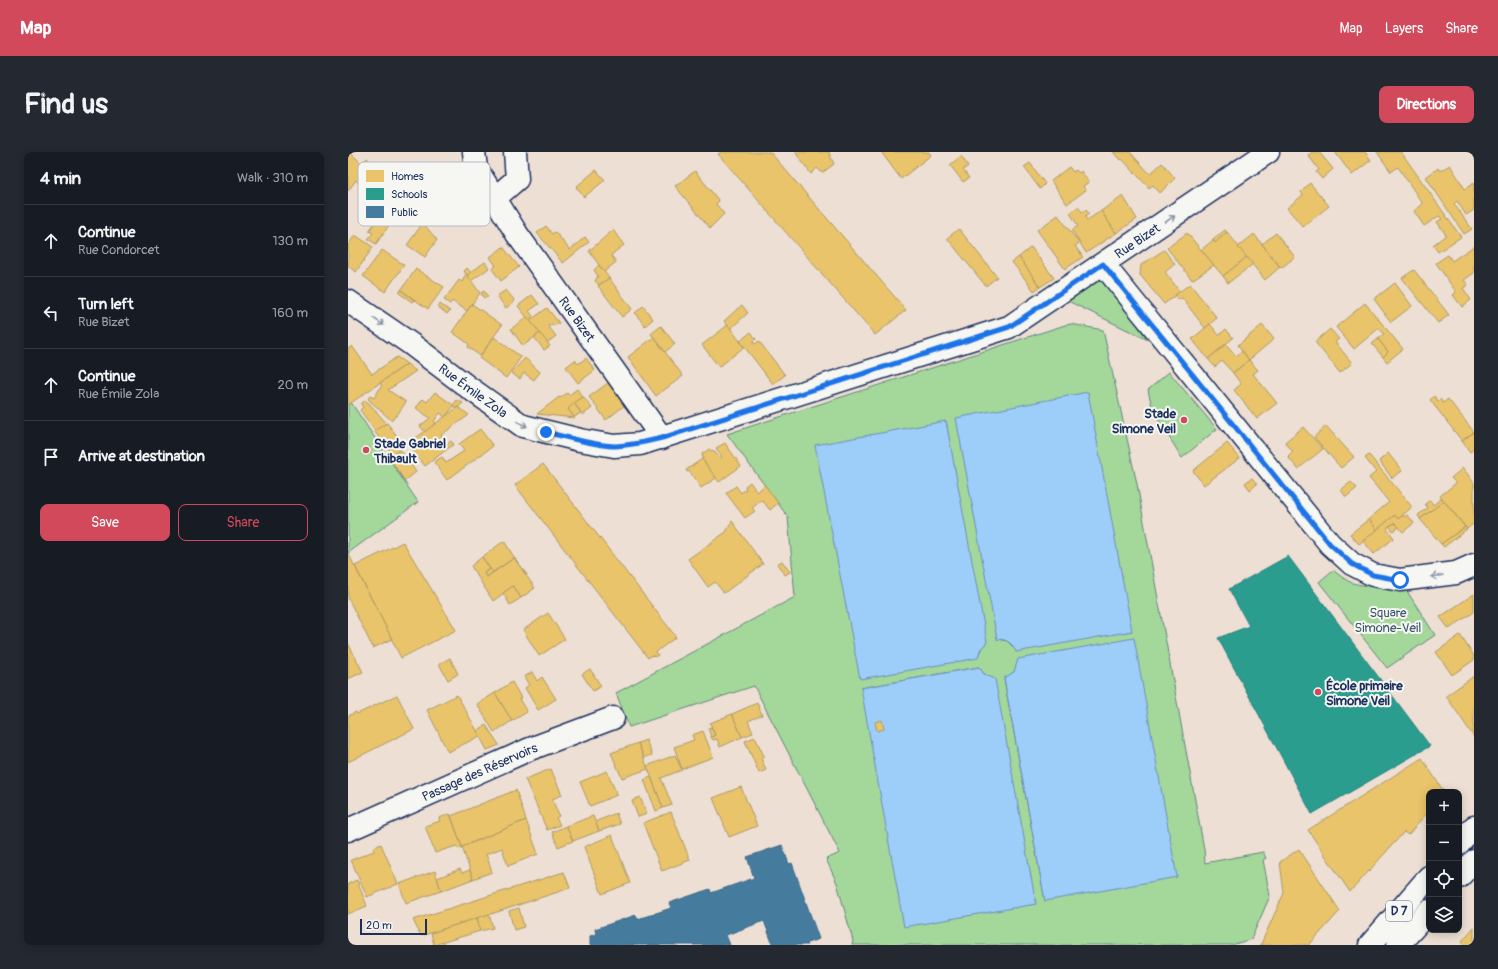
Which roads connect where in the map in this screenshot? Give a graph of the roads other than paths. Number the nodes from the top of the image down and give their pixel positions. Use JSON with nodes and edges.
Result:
{"nodes":[{"id":1,"x":474,"y":152,"type":"edge"},
{"id":2,"x":515,"y":152,"type":"edge"},
{"id":3,"x":1268,"y":152,"type":"edge"},
{"id":4,"x":475,"y":162,"type":"edge"},
{"id":5,"x":490,"y":190,"type":"edge"},
{"id":6,"x":495,"y":198,"type":"junction"},
{"id":7,"x":1103,"y":264,"type":"junction"},
{"id":8,"x":348,"y":301,"type":"edge"},
{"id":9,"x":662,"y":438,"type":"junction"},
{"id":10,"x":614,"y":446,"type":"joint"},
{"id":11,"x":1474,"y":565,"type":"edge"},
{"id":12,"x":613,"y":718,"type":"dead end"},
{"id":13,"x":1474,"y":827,"type":"edge"},
{"id":14,"x":348,"y":830,"type":"edge"},
{"id":15,"x":1462,"y":841,"type":"edge"},
{"id":16,"x":1474,"y":861,"type":"edge"},
{"id":17,"x":1462,"y":875,"type":"edge"},
{"id":18,"x":1426,"y":880,"type":"edge"},
{"id":19,"x":1426,"y":914,"type":"edge"},
{"id":20,"x":1370,"y":945,"type":"edge"},
{"id":21,"x":1398,"y":945,"type":"edge"}],
"edges":[{"from":1,"to":4,"type":"street","name":"Rue Bizet"},
{"from":2,"to":6,"type":"street"},
{"from":7,"to":3,"type":"street","name":"Rue Bizet","one_way":true},
{"from":5,"to":6,"type":"street","name":"Rue Bizet"},
{"from":6,"to":9,"type":"street","name":"Rue Bizet"},
{"from":7,"to":9,"type":"street","name":"Rue Bizet"},
{"from":11,"to":7,"type":"street","one_way":true},
{"from":8,"to":10,"type":"street","name":"Rue Émile Zola","one_way":true},
{"from":9,"to":10,"type":"street","name":"Rue Bizet"},
{"from":12,"to":14,"type":"street","name":"Passage des Réservoirs"},
{"from":13,"to":15,"type":"street"},
{"from":16,"to":17,"type":"street"},
{"from":18,"to":20,"type":"street","number":"D 7"},
{"from":19,"to":21,"type":"street","number":"D 7"}]}
